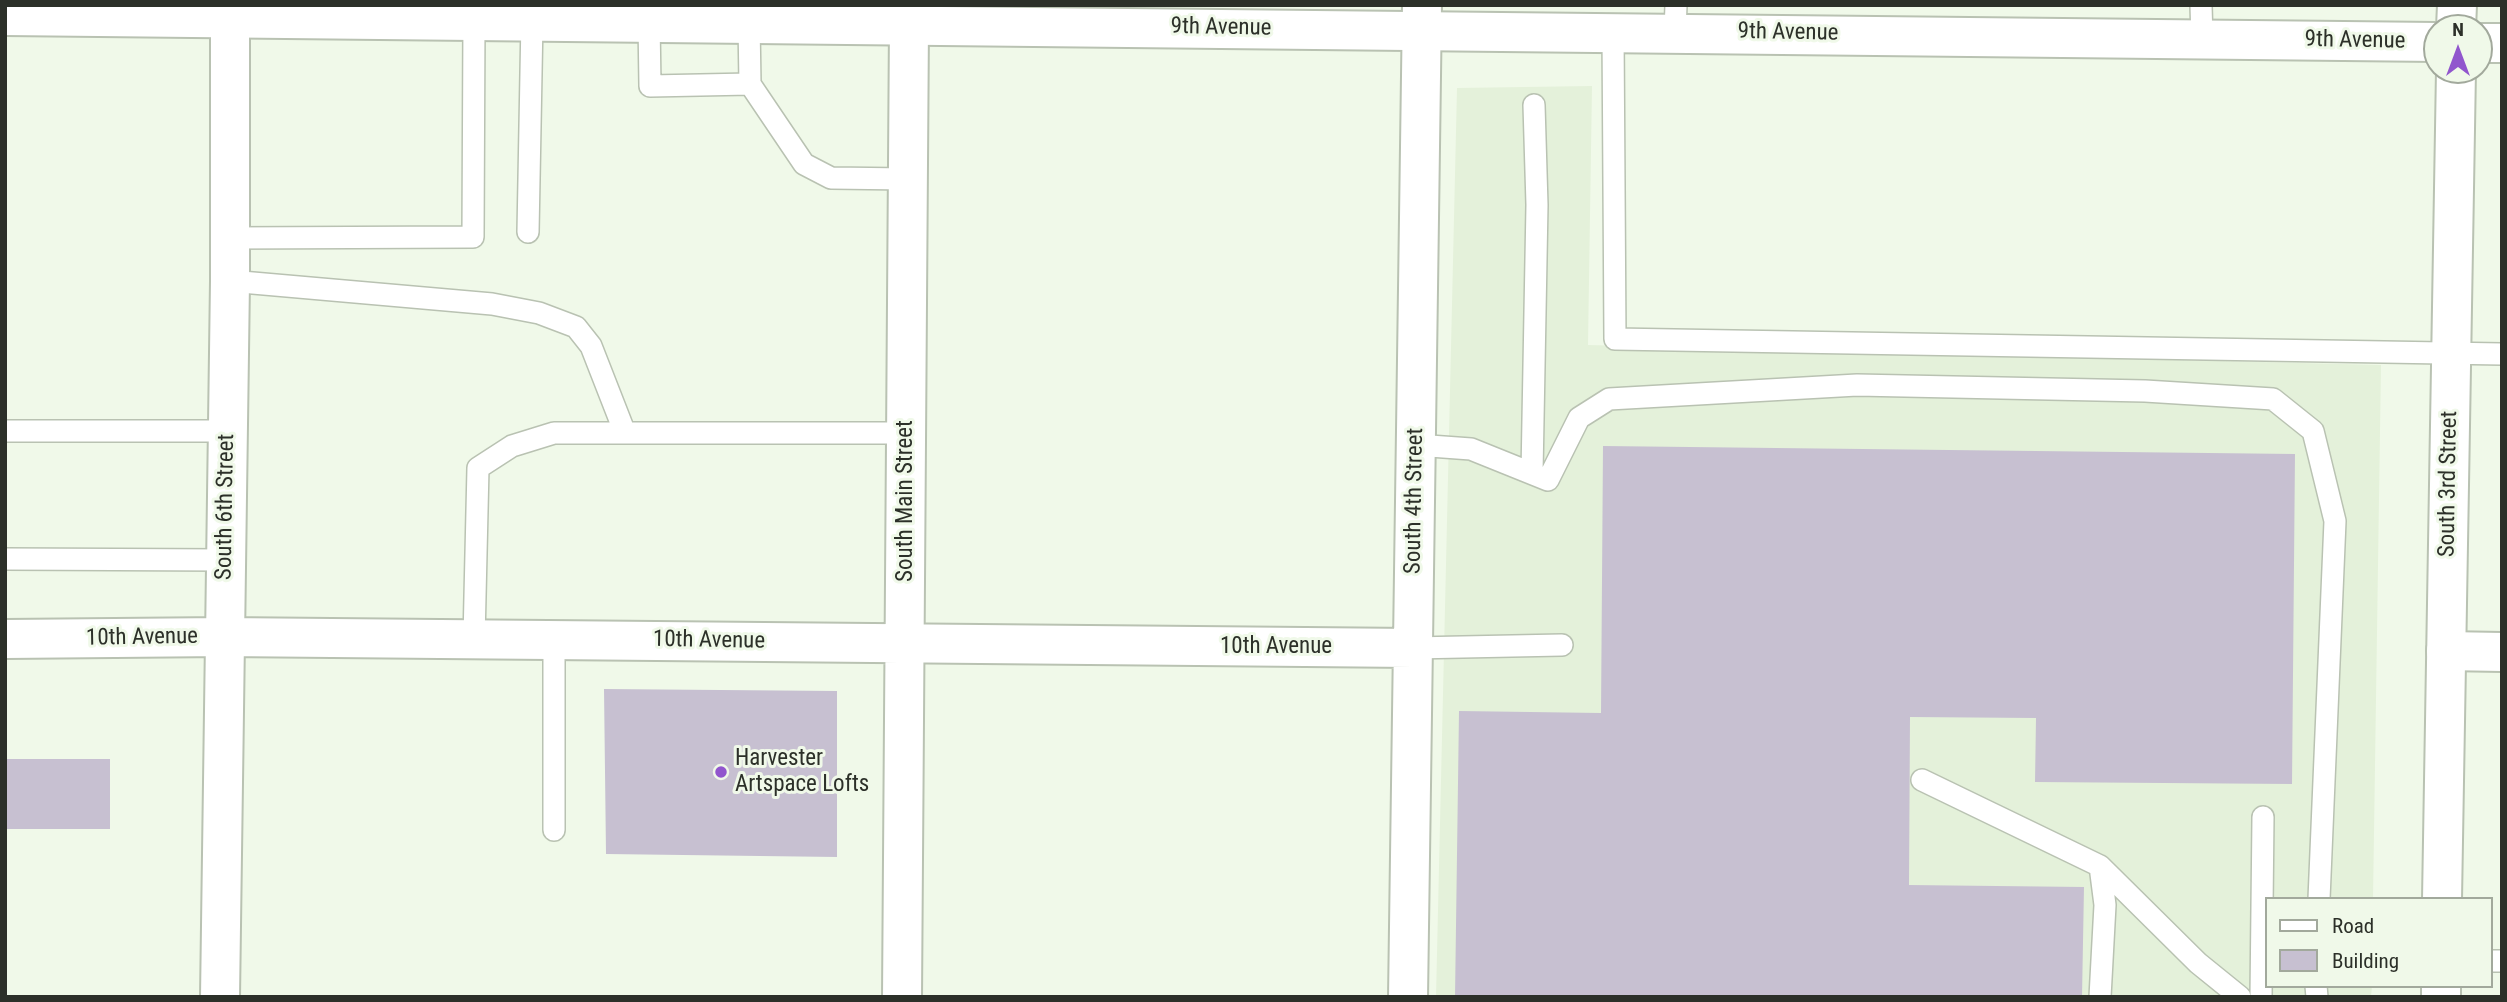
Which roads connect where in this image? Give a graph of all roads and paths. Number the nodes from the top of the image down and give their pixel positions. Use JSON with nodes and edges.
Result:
{"nodes":[{"id":1,"x":75,"y":11,"type":"edge"},
{"id":2,"x":909,"y":15,"type":"edge"},
{"id":3,"x":5,"y":16,"type":"edge"},
{"id":4,"x":1150,"y":16,"type":"edge"},
{"id":5,"x":230,"y":18,"type":"junction"},
{"id":6,"x":1422,"y":18,"type":"edge"},
{"id":7,"x":1675,"y":19,"type":"edge"},
{"id":8,"x":474,"y":20,"type":"junction"},
{"id":9,"x":533,"y":20,"type":"junction"},
{"id":10,"x":1938,"y":20,"type":"edge"},
{"id":11,"x":649,"y":22,"type":"junction"},
{"id":12,"x":2201,"y":22,"type":"edge"},
{"id":13,"x":749,"y":23,"type":"junction"},
{"id":14,"x":1613,"y":32,"type":"junction"},
{"id":15,"x":2423,"y":41,"type":"edge"},
{"id":16,"x":750,"y":84,"type":"junction"},
{"id":17,"x":2456,"y":84,"type":"edge"},
{"id":18,"x":1534,"y":105,"type":"dead end"},
{"id":19,"x":908,"y":179,"type":"junction"},
{"id":20,"x":527,"y":232,"type":"dead end"},
{"id":21,"x":230,"y":238,"type":"junction"},
{"id":22,"x":230,"y":281,"type":"junction"},
{"id":23,"x":2451,"y":353,"type":"junction"},
{"id":24,"x":2502,"y":354,"type":"edge"},
{"id":25,"x":5,"y":431,"type":"edge"},
{"id":26,"x":227,"y":431,"type":"junction"},
{"id":27,"x":625,"y":433,"type":"junction"},
{"id":28,"x":906,"y":433,"type":"junction"},
{"id":29,"x":1416,"y":445,"type":"junction"},
{"id":30,"x":1532,"y":473,"type":"junction"},
{"id":31,"x":5,"y":559,"type":"edge"},
{"id":32,"x":225,"y":560,"type":"junction"},
{"id":33,"x":225,"y":637,"type":"junction"},
{"id":34,"x":5,"y":639,"type":"edge"},
{"id":35,"x":474,"y":639,"type":"junction"},
{"id":36,"x":554,"y":640,"type":"junction"},
{"id":37,"x":905,"y":643,"type":"junction"},
{"id":38,"x":1562,"y":645,"type":"dead end"},
{"id":39,"x":1413,"y":648,"type":"junction"},
{"id":40,"x":2446,"y":651,"type":"junction"},
{"id":41,"x":2502,"y":652,"type":"edge"},
{"id":42,"x":1922,"y":780,"type":"dead end"},
{"id":43,"x":2263,"y":817,"type":"dead end"},
{"id":44,"x":554,"y":830,"type":"dead end"},
{"id":45,"x":2099,"y":866,"type":"junction"},
{"id":46,"x":2319,"y":897,"type":"edge"},
{"id":47,"x":2442,"y":897,"type":"edge"},
{"id":48,"x":220,"y":997,"type":"edge"},
{"id":49,"x":902,"y":997,"type":"edge"},
{"id":50,"x":1408,"y":997,"type":"edge"},
{"id":51,"x":2100,"y":997,"type":"edge"},
{"id":52,"x":2240,"y":997,"type":"edge"},
{"id":53,"x":2261,"y":997,"type":"edge"}],
"edges":[{"from":1,"to":3,"type":"street","name":"9th Avenue"},
{"from":1,"to":5,"type":"street","name":"9th Avenue"},
{"from":2,"to":4,"type":"street","name":"9th Avenue"},
{"from":2,"to":13,"type":"street","name":"9th Avenue"},
{"from":2,"to":19,"type":"street","name":"South Main Street"},
{"from":4,"to":6,"type":"street","name":"9th Avenue"},
{"from":5,"to":8,"type":"street","name":"9th Avenue"},
{"from":5,"to":21,"type":"street","name":"South 6th Street"},
{"from":6,"to":14,"type":"street","name":"9th Avenue"},
{"from":6,"to":29,"type":"street","name":"South 4th Street"},
{"from":7,"to":10,"type":"street","name":"9th Avenue"},
{"from":7,"to":14,"type":"street","name":"9th Avenue"},
{"from":8,"to":9,"type":"street","name":"9th Avenue"},
{"from":8,"to":21,"type":"lane"},
{"from":9,"to":11,"type":"street","name":"9th Avenue"},
{"from":9,"to":20,"type":"lane"},
{"from":10,"to":12,"type":"street","name":"9th Avenue"},
{"from":11,"to":13,"type":"street","name":"9th Avenue"},
{"from":11,"to":16,"type":"lane"},
{"from":12,"to":15,"type":"street","name":"9th Avenue"},
{"from":13,"to":16,"type":"lane"},
{"from":14,"to":23,"type":"lane"},
{"from":16,"to":19,"type":"lane"},
{"from":17,"to":23,"type":"street","name":"South 3rd Street"},
{"from":18,"to":30,"type":"lane"},
{"from":19,"to":28,"type":"street","name":"South Main Street"},
{"from":21,"to":22,"type":"street","name":"South 6th Street"},
{"from":22,"to":26,"type":"street","name":"South 6th Street"},
{"from":22,"to":27,"type":"lane"},
{"from":23,"to":24,"type":"lane"},
{"from":23,"to":40,"type":"street","name":"South 3rd Street"},
{"from":25,"to":26,"type":"lane"},
{"from":26,"to":32,"type":"street","name":"South 6th Street"},
{"from":27,"to":28,"type":"lane"},
{"from":27,"to":35,"type":"lane"},
{"from":28,"to":37,"type":"street","name":"South Main Street"},
{"from":29,"to":30,"type":"lane"},
{"from":29,"to":39,"type":"street","name":"South 4th Street"},
{"from":30,"to":46,"type":"lane"},
{"from":31,"to":32,"type":"lane"},
{"from":32,"to":33,"type":"street","name":"South 6th Street"},
{"from":33,"to":34,"type":"street","name":"10th Avenue"},
{"from":33,"to":35,"type":"street","name":"10th Avenue"},
{"from":33,"to":48,"type":"street","name":"South 6th Street"},
{"from":35,"to":36,"type":"street","name":"10th Avenue"},
{"from":36,"to":37,"type":"street","name":"10th Avenue"},
{"from":36,"to":44,"type":"lane"},
{"from":37,"to":39,"type":"street","name":"10th Avenue"},
{"from":37,"to":49,"type":"street","name":"South Main Street"},
{"from":38,"to":39,"type":"lane"},
{"from":39,"to":50,"type":"street","name":"South 4th Street"},
{"from":40,"to":41,"type":"street"},
{"from":40,"to":47,"type":"street","name":"South 3rd Street"},
{"from":42,"to":45,"type":"lane"},
{"from":43,"to":53,"type":"lane"},
{"from":45,"to":51,"type":"lane"},
{"from":45,"to":52,"type":"lane"}]}
